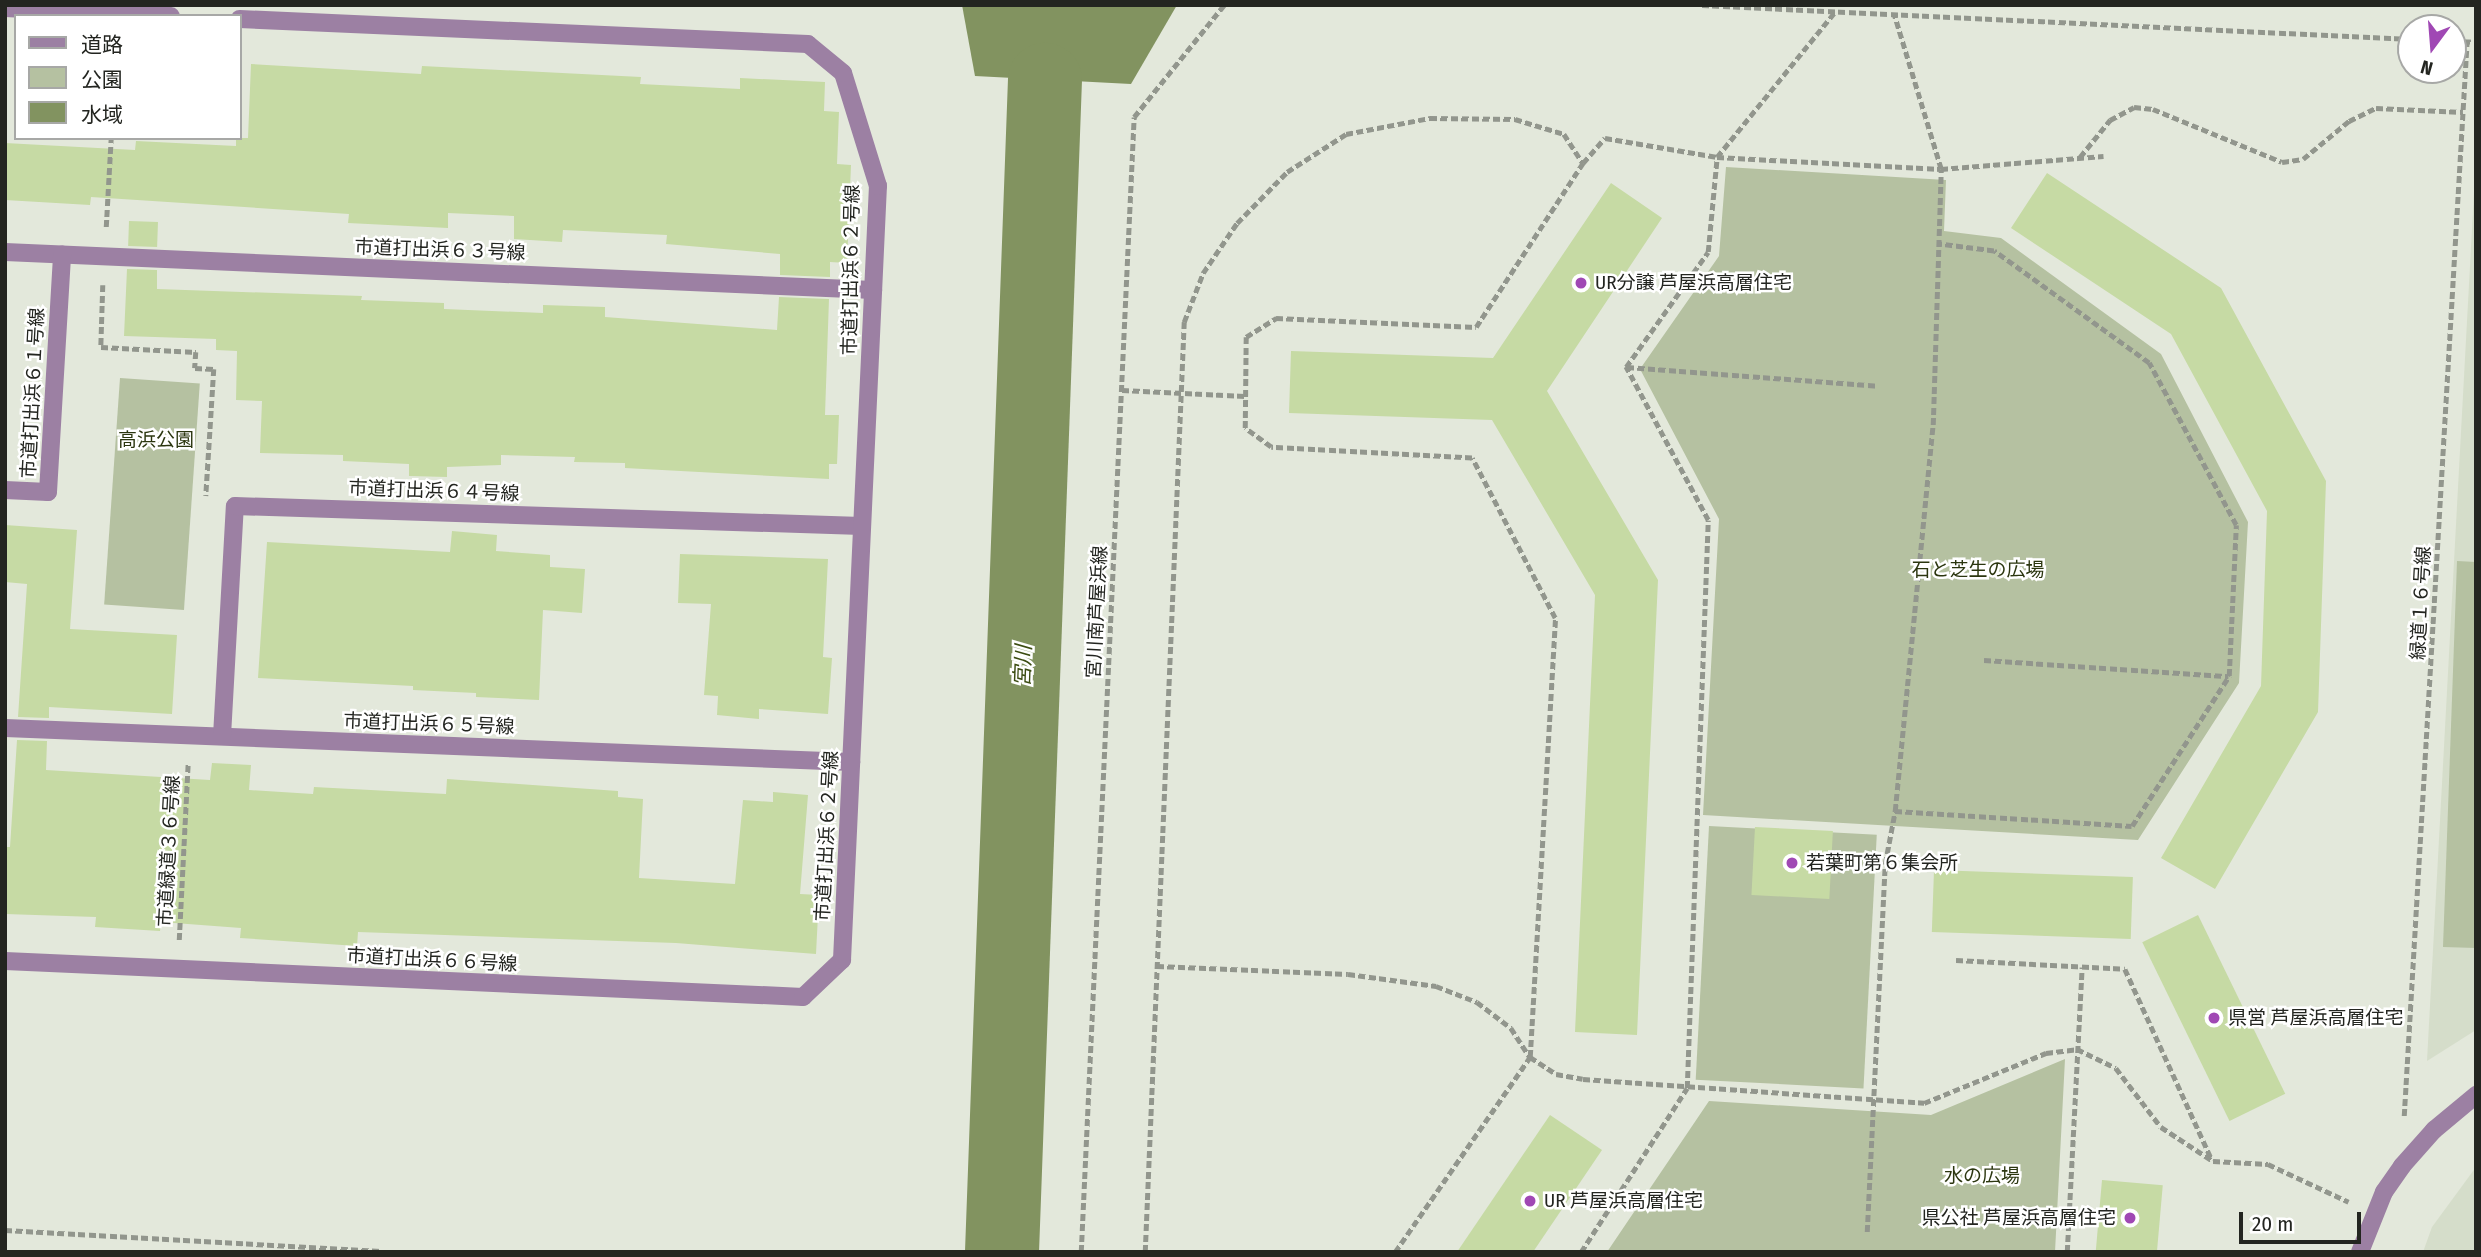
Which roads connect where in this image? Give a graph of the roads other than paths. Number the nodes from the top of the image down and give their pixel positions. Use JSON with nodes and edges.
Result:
{"nodes":[{"id":1,"x":5,"y":9,"type":"edge"},
{"id":2,"x":124,"y":14,"type":"edge"},
{"id":3,"x":242,"y":19,"type":"edge"},
{"id":4,"x":5,"y":252,"type":"edge"},
{"id":5,"x":62,"y":254,"type":"junction"},
{"id":6,"x":873,"y":290,"type":"junction"},
{"id":7,"x":5,"y":489,"type":"edge"},
{"id":8,"x":862,"y":526,"type":"junction"},
{"id":9,"x":5,"y":728,"type":"edge"},
{"id":10,"x":222,"y":736,"type":"junction"},
{"id":11,"x":851,"y":762,"type":"junction"},
{"id":12,"x":842,"y":960,"type":"joint"},
{"id":13,"x":5,"y":961,"type":"edge"},
{"id":14,"x":2476,"y":1095,"type":"edge"},
{"id":15,"x":2360,"y":1252,"type":"edge"}],
"edges":[{"from":1,"to":2,"type":"street"},
{"from":3,"to":6,"type":"street","name":"市道打出浜６２号線"},
{"from":4,"to":5,"type":"street","name":"市道打出浜６３号線"},
{"from":5,"to":6,"type":"street","name":"市道打出浜６３号線"},
{"from":5,"to":7,"type":"street","name":"市道打出浜６１号線"},
{"from":6,"to":8,"type":"street","name":"市道打出浜６２号線"},
{"from":8,"to":10,"type":"street","name":"市道打出浜６４号線"},
{"from":8,"to":11,"type":"street","name":"市道打出浜６２号線"},
{"from":9,"to":10,"type":"street","name":"市道打出浜６５号線"},
{"from":10,"to":11,"type":"street","name":"市道打出浜６５号線"},
{"from":11,"to":12,"type":"street","name":"市道打出浜６２号線"},
{"from":12,"to":13,"type":"street","name":"市道打出浜６６号線"},
{"from":14,"to":15,"type":"street"}]}
